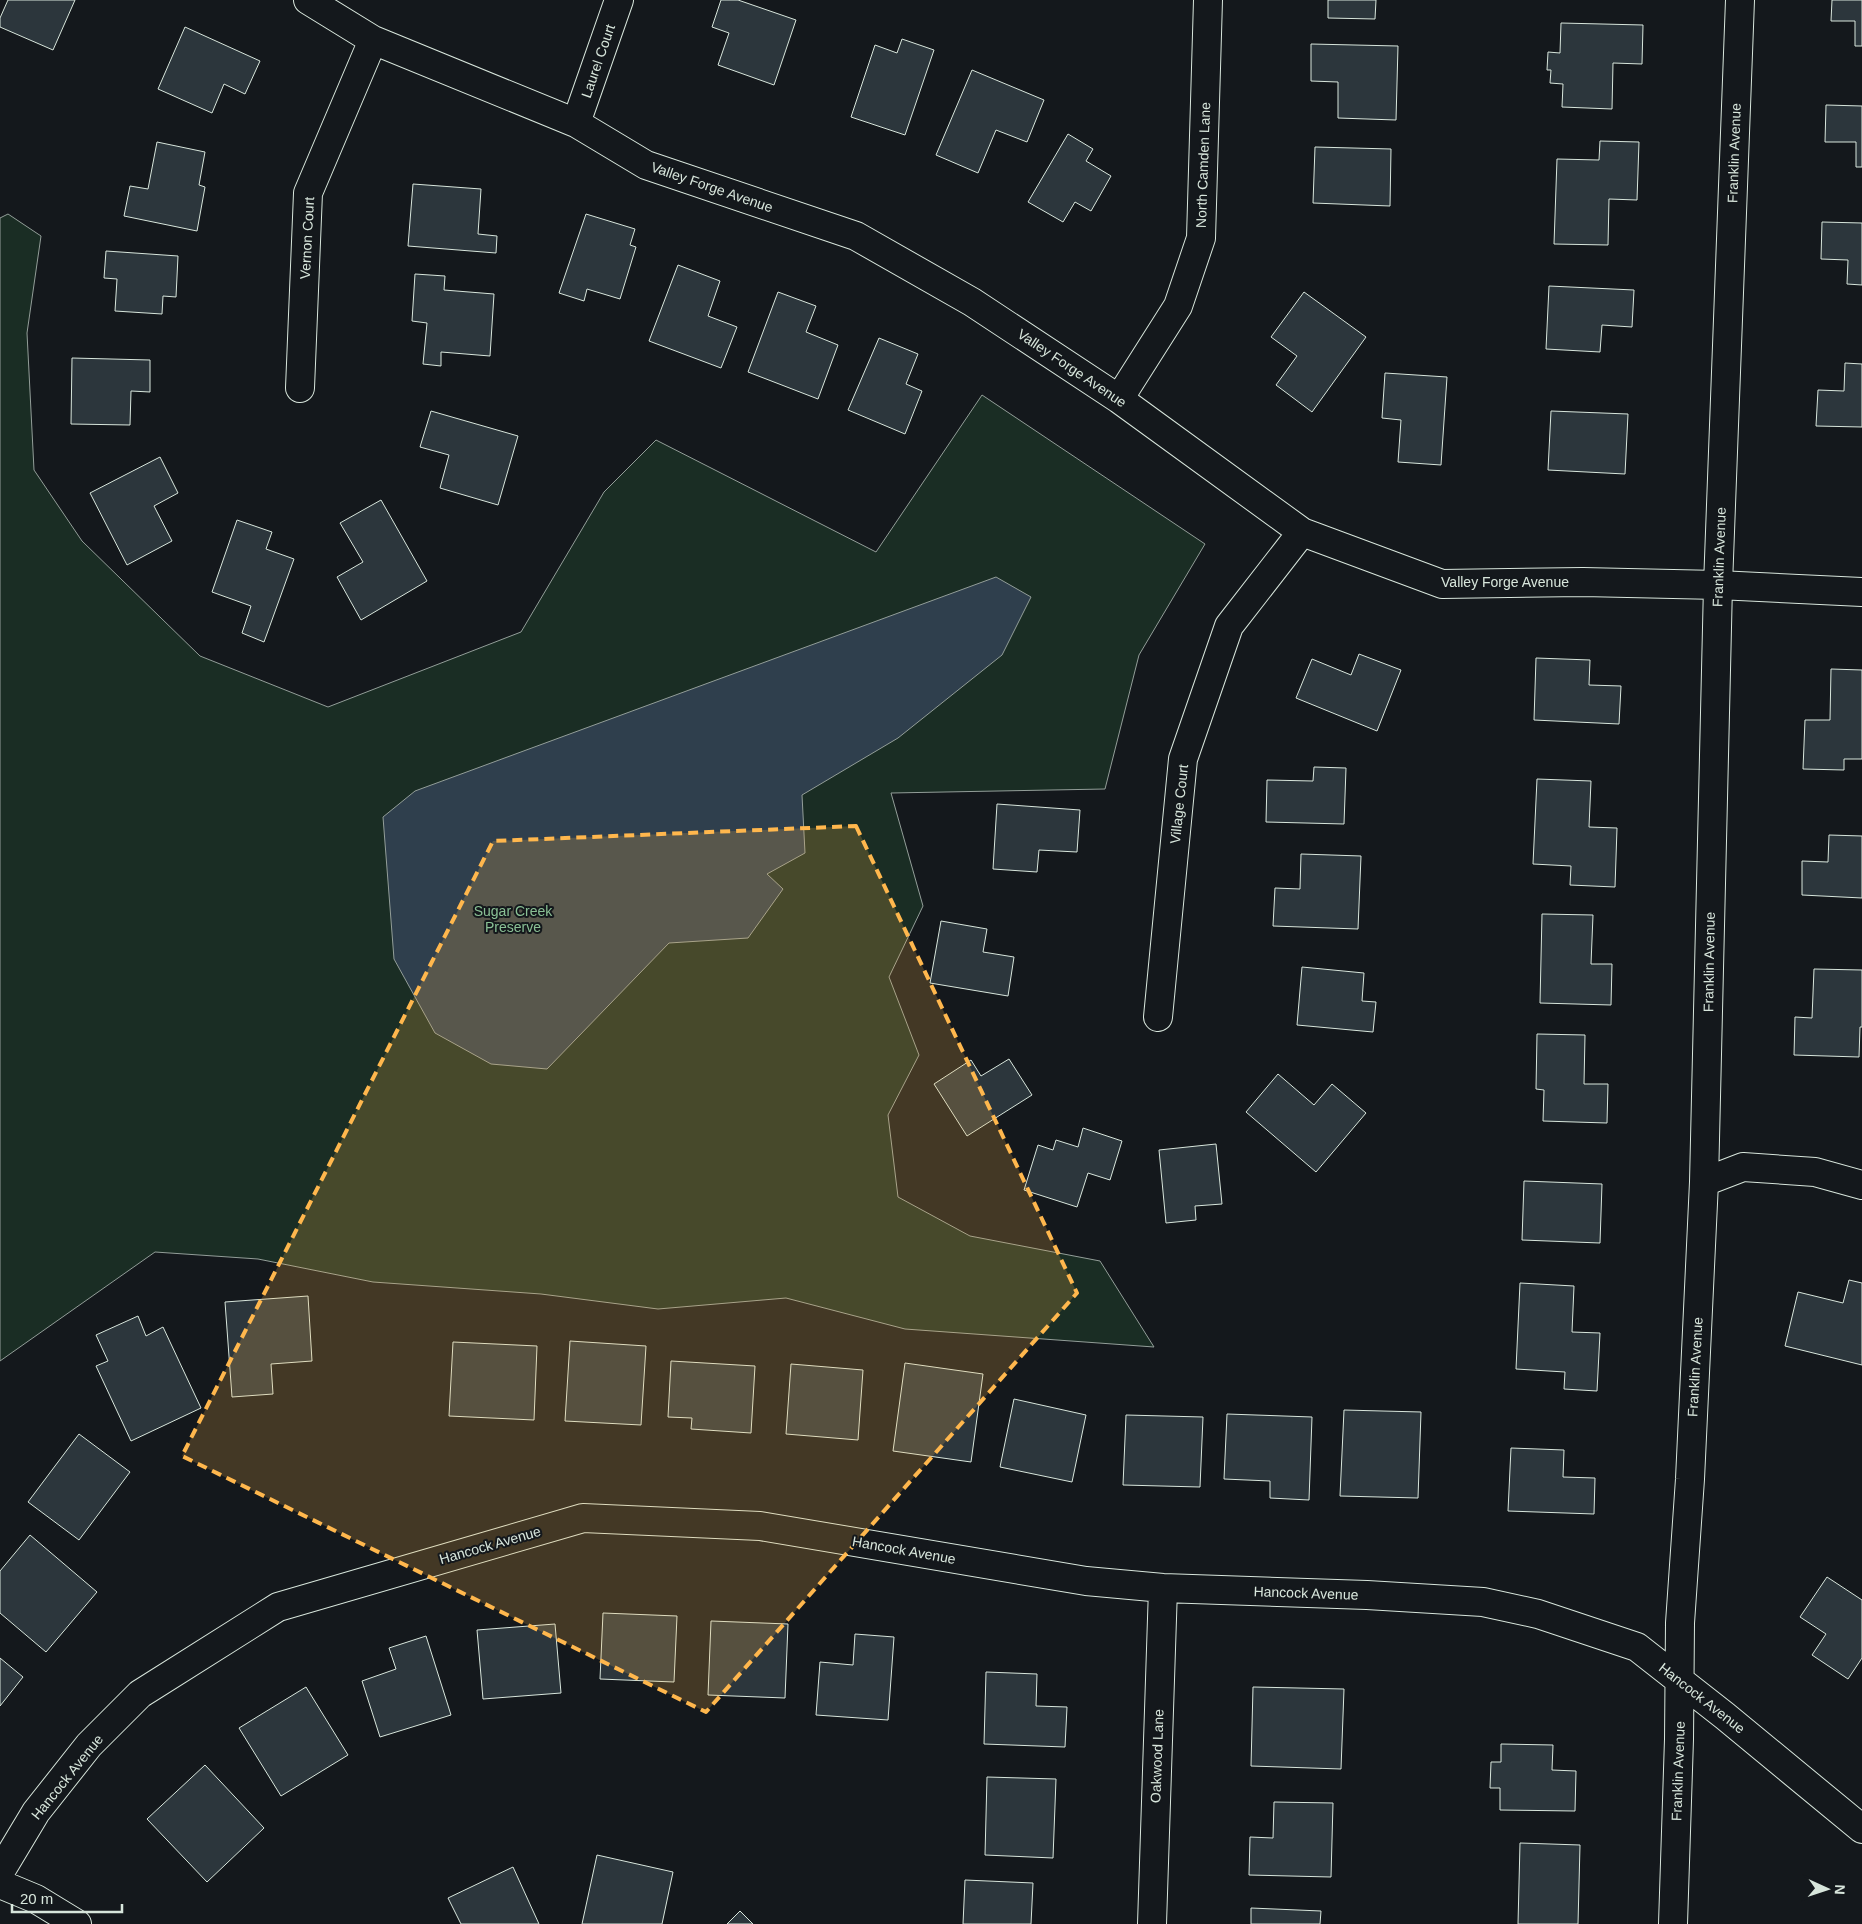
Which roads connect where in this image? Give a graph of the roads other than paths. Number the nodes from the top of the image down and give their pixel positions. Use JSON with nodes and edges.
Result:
{"nodes":[{"id":1,"x":308,"y":0,"type":"edge"},
{"id":2,"x":619,"y":0,"type":"edge"},
{"id":3,"x":1208,"y":0,"type":"edge"},
{"id":4,"x":1740,"y":0,"type":"edge"},
{"id":5,"x":373,"y":40,"type":"junction"},
{"id":6,"x":576,"y":123,"type":"junction"},
{"id":7,"x":300,"y":388,"type":"dead end"},
{"id":8,"x":1119,"y":399,"type":"junction"},
{"id":9,"x":1302,"y":532,"type":"junction"},
{"id":10,"x":1718,"y":585,"type":"junction"},
{"id":11,"x":1862,"y":592,"type":"edge"},
{"id":12,"x":1158,"y":1017,"type":"dead end"},
{"id":13,"x":1704,"y":1182,"type":"junction"},
{"id":14,"x":1862,"y":1185,"type":"edge"},
{"id":15,"x":1164,"y":1588,"type":"junction"},
{"id":16,"x":1680,"y":1681,"type":"junction"},
{"id":17,"x":1862,"y":1828,"type":"edge"},
{"id":18,"x":0,"y":1872,"type":"edge"},
{"id":19,"x":0,"y":1884,"type":"edge"},
{"id":20,"x":77,"y":1924,"type":"edge"},
{"id":21,"x":1152,"y":1924,"type":"edge"},
{"id":22,"x":1672,"y":1924,"type":"edge"}],
"edges":[{"from":1,"to":5,"type":"street","name":"Valley Forge Avenue"},
{"from":2,"to":6,"type":"street","name":"Laurel Court"},
{"from":3,"to":8,"type":"street","name":"North Camden Lane"},
{"from":4,"to":10,"type":"street","name":"Franklin Avenue"},
{"from":5,"to":6,"type":"street","name":"Valley Forge Avenue"},
{"from":5,"to":7,"type":"street","name":"Vernon Court"},
{"from":6,"to":8,"type":"street","name":"Valley Forge Avenue"},
{"from":8,"to":9,"type":"street","name":"Valley Forge Avenue"},
{"from":9,"to":10,"type":"street","name":"Valley Forge Avenue"},
{"from":9,"to":12,"type":"street","name":"Village Court"},
{"from":10,"to":11,"type":"street","name":"Valley Forge Avenue"},
{"from":10,"to":13,"type":"street","name":"Franklin Avenue"},
{"from":13,"to":14,"type":"street"},
{"from":13,"to":16,"type":"street","name":"Franklin Avenue"},
{"from":15,"to":16,"type":"street","name":"Hancock Avenue"},
{"from":15,"to":18,"type":"street","name":"Hancock Avenue"},
{"from":15,"to":21,"type":"street","name":"Oakwood Lane"},
{"from":16,"to":17,"type":"street","name":"Hancock Avenue"},
{"from":16,"to":22,"type":"street","name":"Franklin Avenue"},
{"from":19,"to":20,"type":"street"}]}
